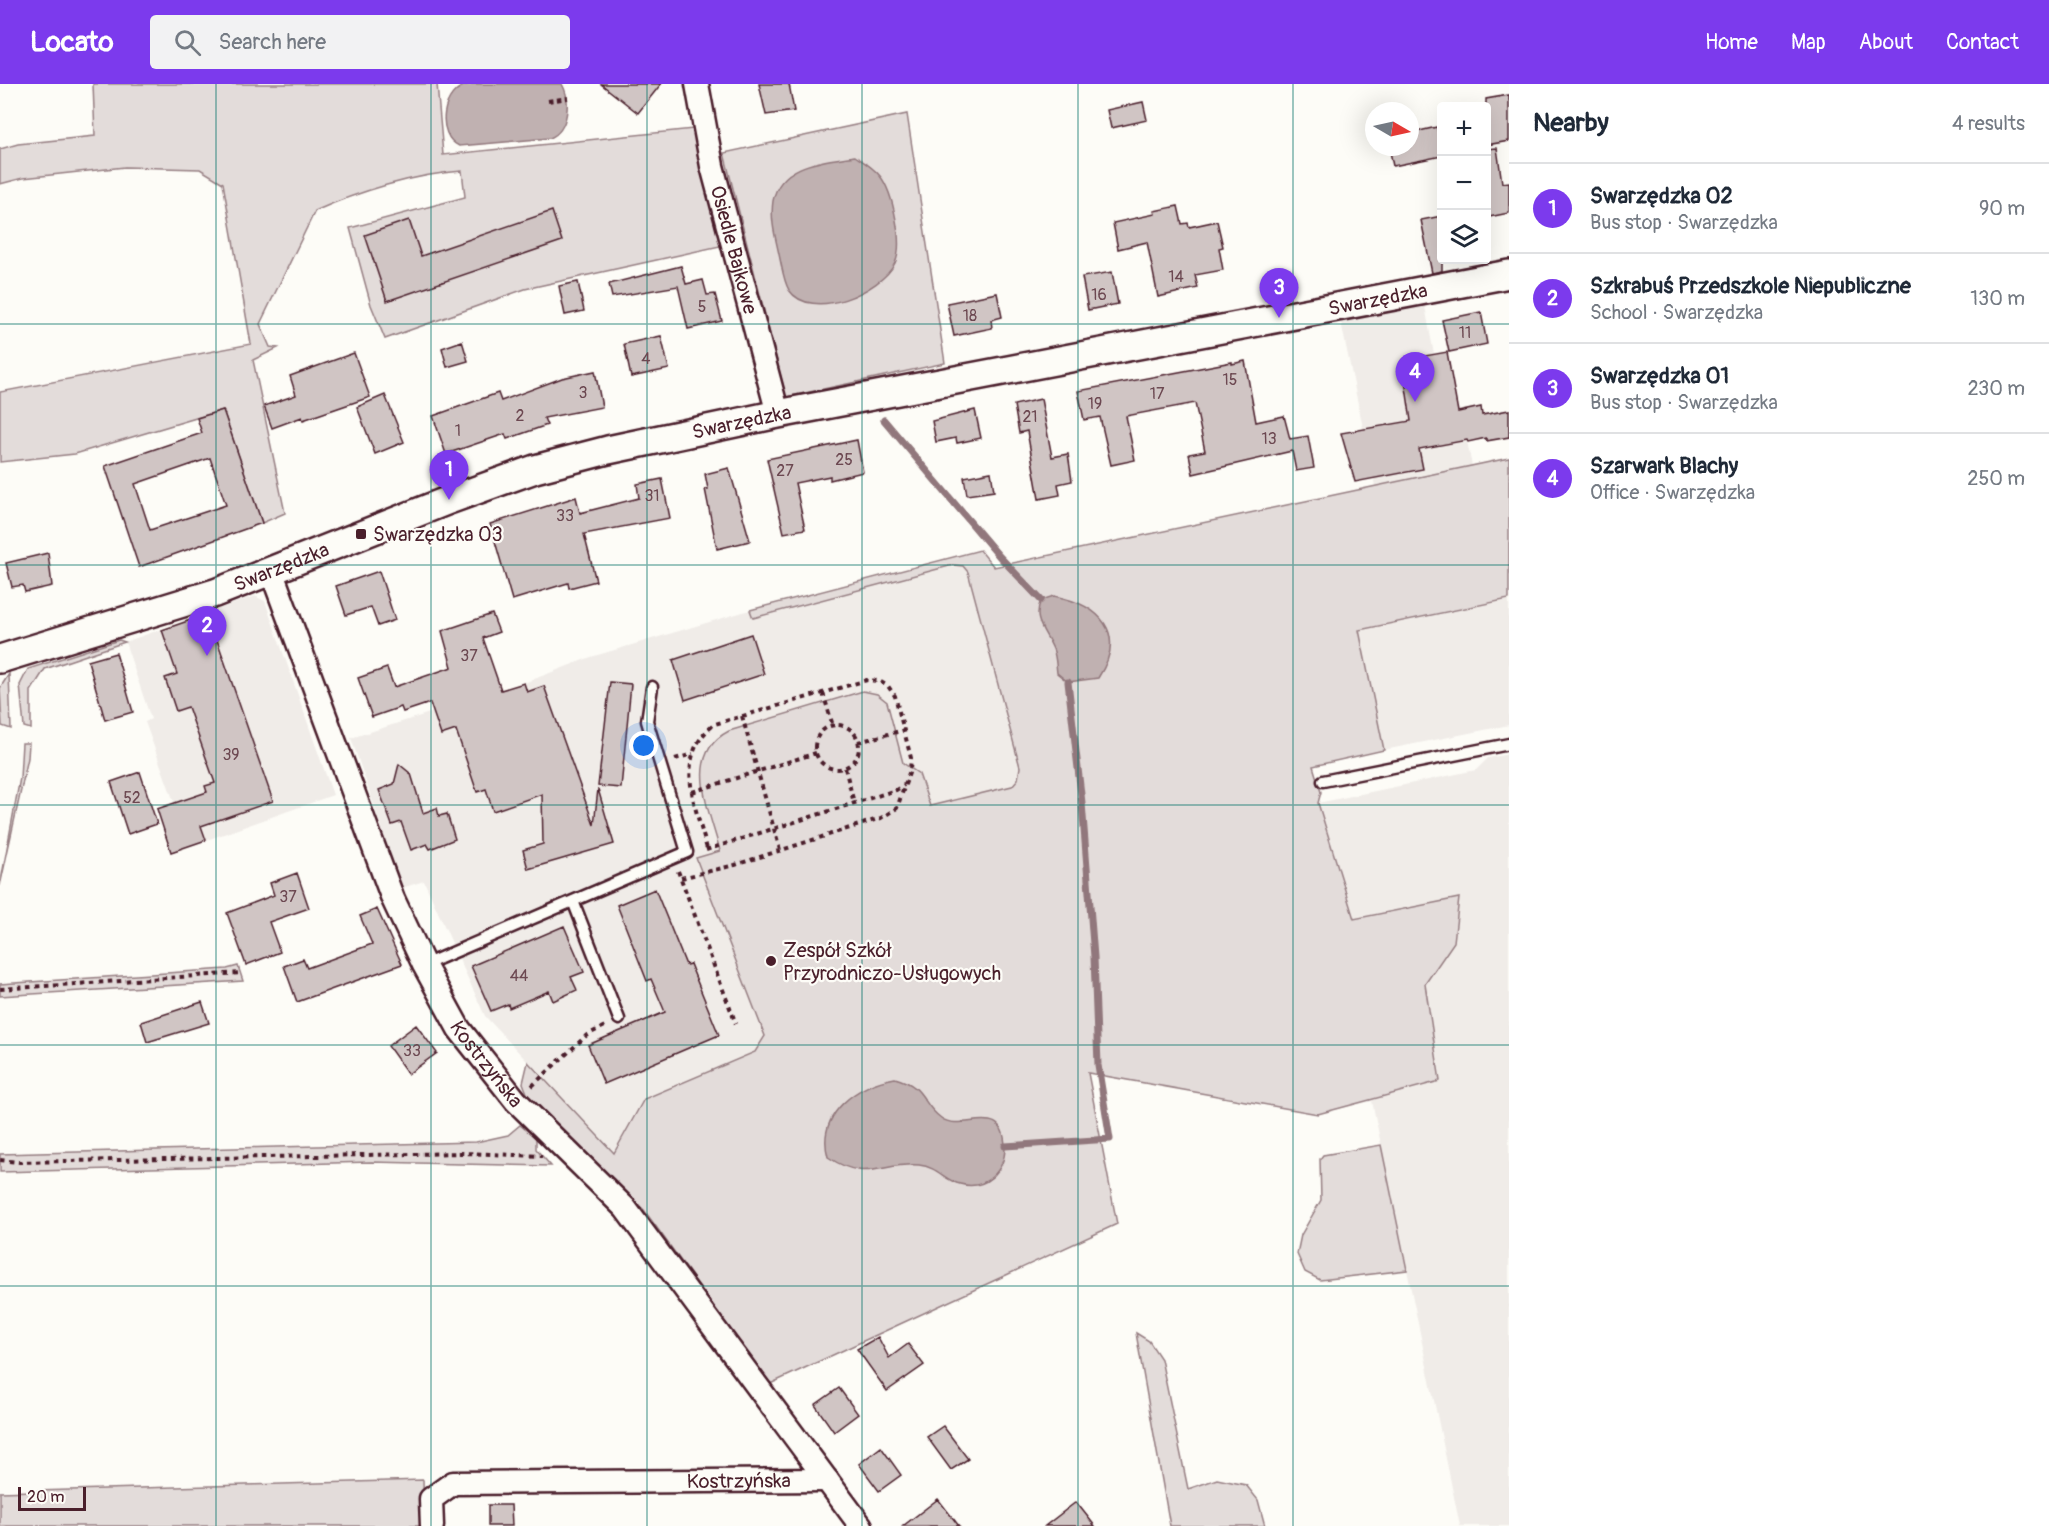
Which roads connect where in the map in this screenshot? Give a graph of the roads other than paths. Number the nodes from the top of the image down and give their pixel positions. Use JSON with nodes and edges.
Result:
{"nodes":[{"id":1,"x":697,"y":84,"type":"edge"},
{"id":2,"x":1509,"y":274,"type":"edge"},
{"id":3,"x":778,"y":414,"type":"junction"},
{"id":4,"x":272,"y":573,"type":"junction"},
{"id":5,"x":0,"y":660,"type":"edge"},
{"id":6,"x":652,"y":687,"type":"dead end"},
{"id":7,"x":1509,"y":744,"type":"edge"},
{"id":8,"x":1323,"y":782,"type":"dead end"},
{"id":9,"x":573,"y":901,"type":"junction"},
{"id":10,"x":424,"y":965,"type":"junction"},
{"id":11,"x":619,"y":1019,"type":"road end"},
{"id":12,"x":827,"y":1480,"type":"junction"},
{"id":13,"x":432,"y":1526,"type":"edge"},
{"id":14,"x":861,"y":1526,"type":"edge"}],
"edges":[{"from":1,"to":3,"type":"street","name":"Osiedle Bajkowe"},
{"from":2,"to":3,"type":"street","name":"Swarzędzka"},
{"from":3,"to":4,"type":"street","name":"Swarzędzka"},
{"from":4,"to":5,"type":"street","name":"Swarzędzka"},
{"from":4,"to":10,"type":"street","name":"Kostrzyńska"},
{"from":6,"to":9,"type":"lane"},
{"from":7,"to":8,"type":"lane"},
{"from":9,"to":10,"type":"lane"},
{"from":9,"to":11,"type":"lane"},
{"from":10,"to":12,"type":"street","name":"Kostrzyńska"},
{"from":12,"to":13,"type":"street","name":"Kostrzyńska"},
{"from":12,"to":14,"type":"street","name":"Kostrzyńska"}]}
